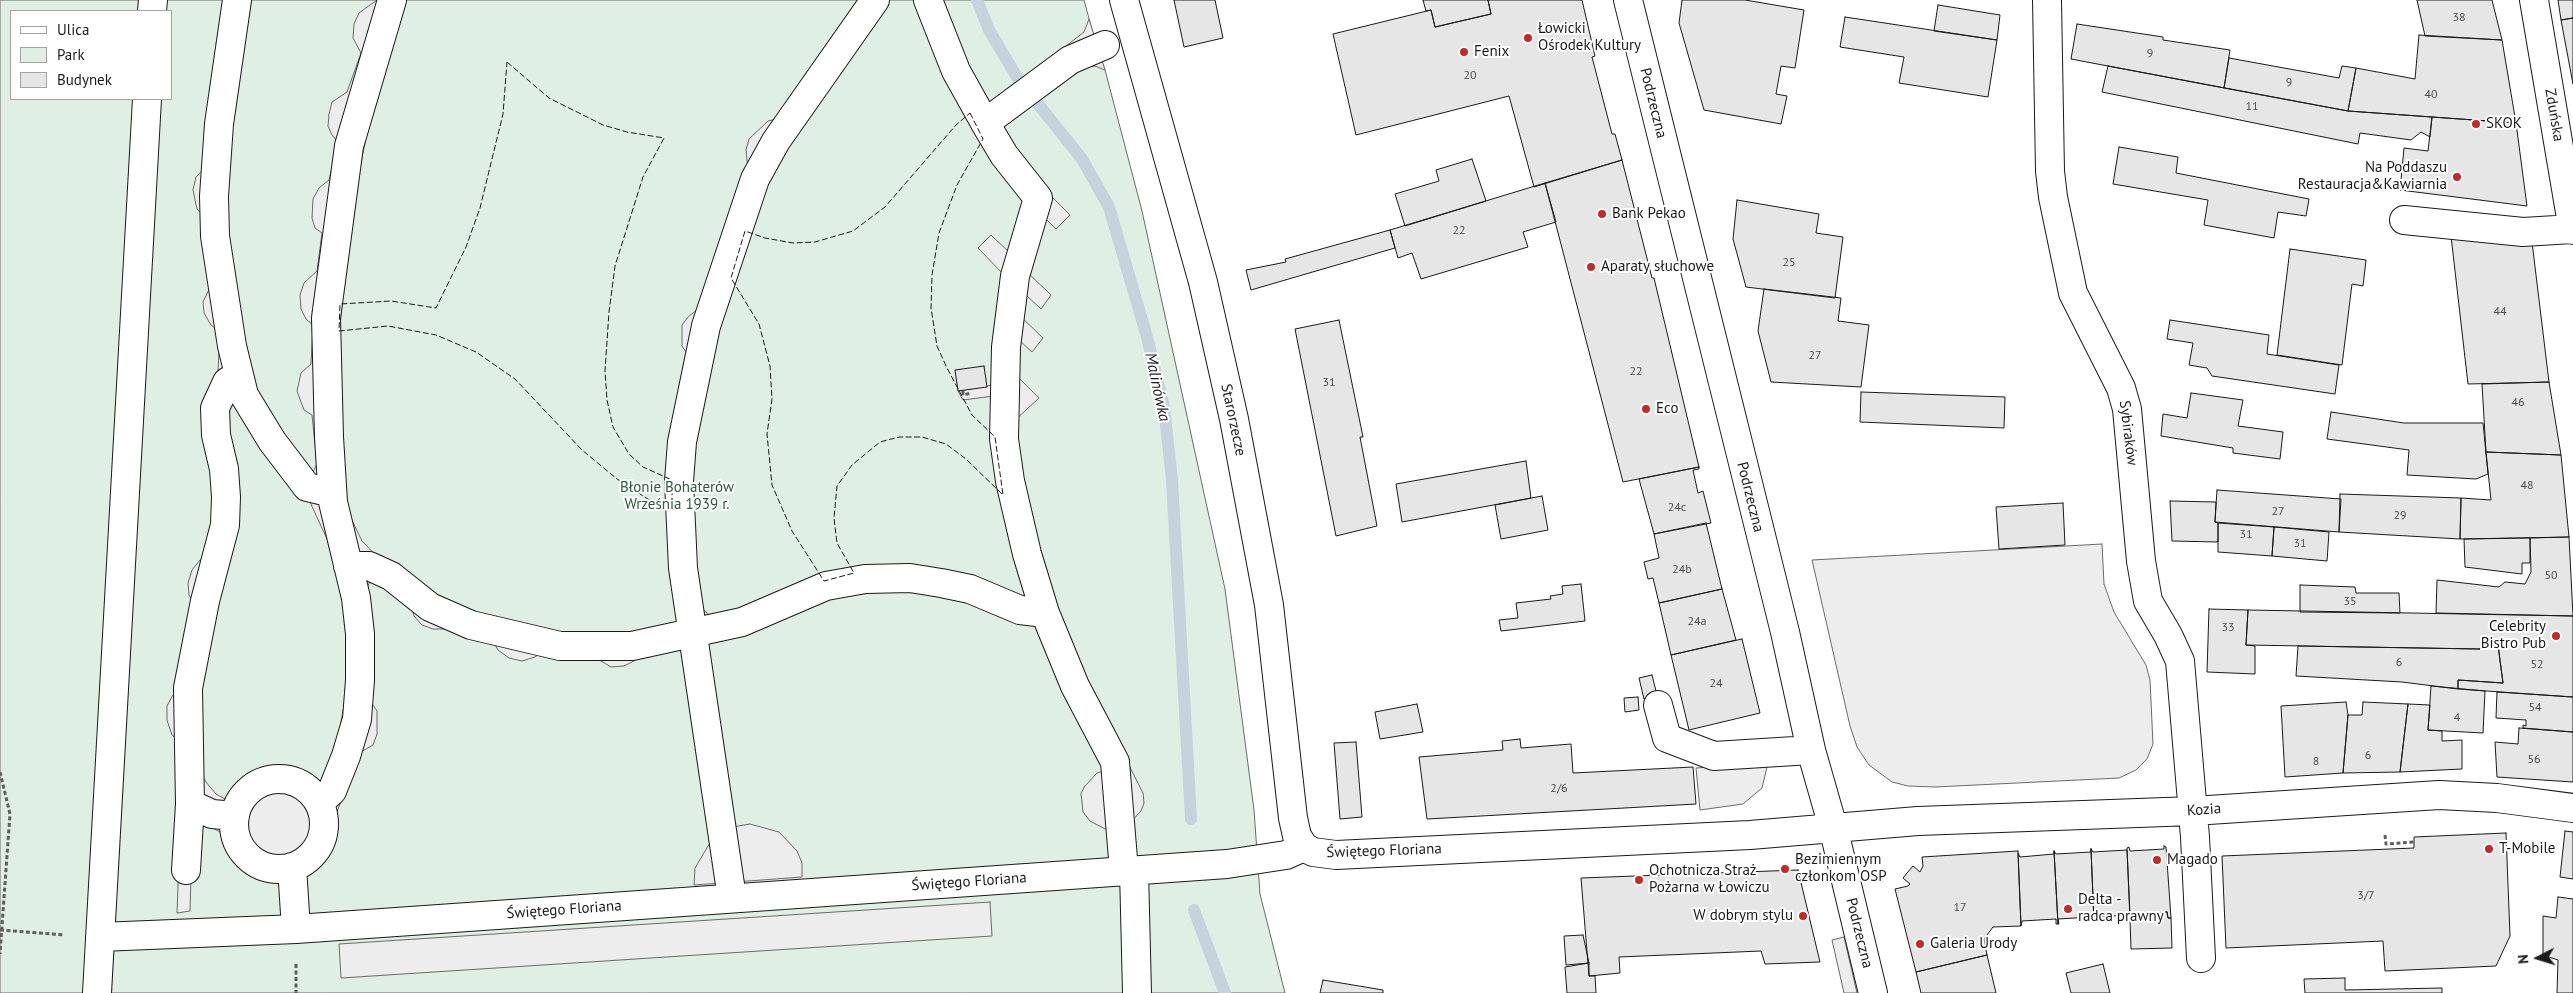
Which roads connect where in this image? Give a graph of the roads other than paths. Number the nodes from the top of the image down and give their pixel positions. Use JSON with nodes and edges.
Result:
{"nodes":[{"id":1,"x":237,"y":0,"type":"edge"},
{"id":2,"x":392,"y":0,"type":"edge"},
{"id":3,"x":875,"y":0,"type":"edge"},
{"id":4,"x":928,"y":0,"type":"edge"},
{"id":5,"x":1124,"y":0,"type":"edge"},
{"id":6,"x":1628,"y":0,"type":"edge"},
{"id":7,"x":2047,"y":0,"type":"edge"},
{"id":8,"x":2534,"y":0,"type":"edge"},
{"id":9,"x":1105,"y":45,"type":"dead end"},
{"id":10,"x":147,"y":100,"type":"edge"},
{"id":11,"x":986,"y":123,"type":"junction"},
{"id":12,"x":2404,"y":220,"type":"dead end"},
{"id":13,"x":2573,"y":230,"type":"edge"},
{"id":14,"x":238,"y":376,"type":"junction"},
{"id":15,"x":332,"y":493,"type":"junction"},
{"id":16,"x":348,"y":566,"type":"junction"},
{"id":17,"x":1046,"y":613,"type":"junction"},
{"id":18,"x":692,"y":632,"type":"junction"},
{"id":19,"x":1658,"y":705,"type":"dead end"},
{"id":20,"x":1811,"y":750,"type":"junction"},
{"id":21,"x":319,"y":803,"type":"junction"},
{"id":22,"x":190,"y":804,"type":"junction"},
{"id":23,"x":2573,"y":808,"type":"edge"},
{"id":24,"x":2193,"y":811,"type":"junction"},
{"id":25,"x":234,"y":816,"type":"junction"},
{"id":26,"x":1833,"y":828,"type":"junction"},
{"id":27,"x":1304,"y":847,"type":"junction"},
{"id":28,"x":292,"y":868,"type":"junction"},
{"id":29,"x":186,"y":870,"type":"dead end"},
{"id":30,"x":1129,"y":871,"type":"junction"},
{"id":31,"x":732,"y":898,"type":"junction"},
{"id":32,"x":296,"y":929,"type":"junction"},
{"id":33,"x":100,"y":937,"type":"junction"},
{"id":34,"x":2201,"y":958,"type":"dead end"},
{"id":35,"x":96,"y":993,"type":"edge"},
{"id":36,"x":1137,"y":993,"type":"edge"},
{"id":37,"x":1873,"y":993,"type":"edge"}],
"edges":[{"from":1,"to":14,"type":"street"},
{"from":2,"to":15,"type":"street"},
{"from":3,"to":18,"type":"street"},
{"from":4,"to":11,"type":"street"},
{"from":5,"to":27,"type":"street","name":"Starorzecze"},
{"from":6,"to":20,"type":"street","name":"Podrzeczna"},
{"from":7,"to":24,"type":"street","name":"Sybiraków"},
{"from":8,"to":13,"type":"street","name":"Zduńska"},
{"from":9,"to":11,"type":"street"},
{"from":10,"to":33,"type":"street"},
{"from":11,"to":17,"type":"street"},
{"from":12,"to":13,"type":"street"},
{"from":14,"to":15,"type":"street"},
{"from":14,"to":22,"type":"street"},
{"from":15,"to":16,"type":"street"},
{"from":16,"to":18,"type":"street"},
{"from":16,"to":21,"type":"street"},
{"from":17,"to":18,"type":"street"},
{"from":17,"to":30,"type":"street"},
{"from":18,"to":31,"type":"street"},
{"from":19,"to":20,"type":"street"},
{"from":20,"to":26,"type":"street","name":"Podrzeczna"},
{"from":21,"to":25,"type":"street"},
{"from":21,"to":28,"type":"street"},
{"from":22,"to":25,"type":"street"},
{"from":22,"to":29,"type":"street"},
{"from":23,"to":24,"type":"street","name":"Kozia"},
{"from":24,"to":26,"type":"street","name":"Kozia"},
{"from":24,"to":34,"type":"street","name":"Sybiraków"},
{"from":25,"to":28,"type":"street"},
{"from":26,"to":27,"type":"street","name":"Świętego Floriana"},
{"from":26,"to":37,"type":"street","name":"Podrzeczna"},
{"from":27,"to":30,"type":"street","name":"Świętego Floriana"},
{"from":28,"to":32,"type":"street"},
{"from":30,"to":31,"type":"street","name":"Świętego Floriana"},
{"from":30,"to":36,"type":"street"},
{"from":31,"to":32,"type":"street","name":"Świętego Floriana"},
{"from":32,"to":33,"type":"street","name":"Świętego Floriana"},
{"from":33,"to":35,"type":"street"}]}
